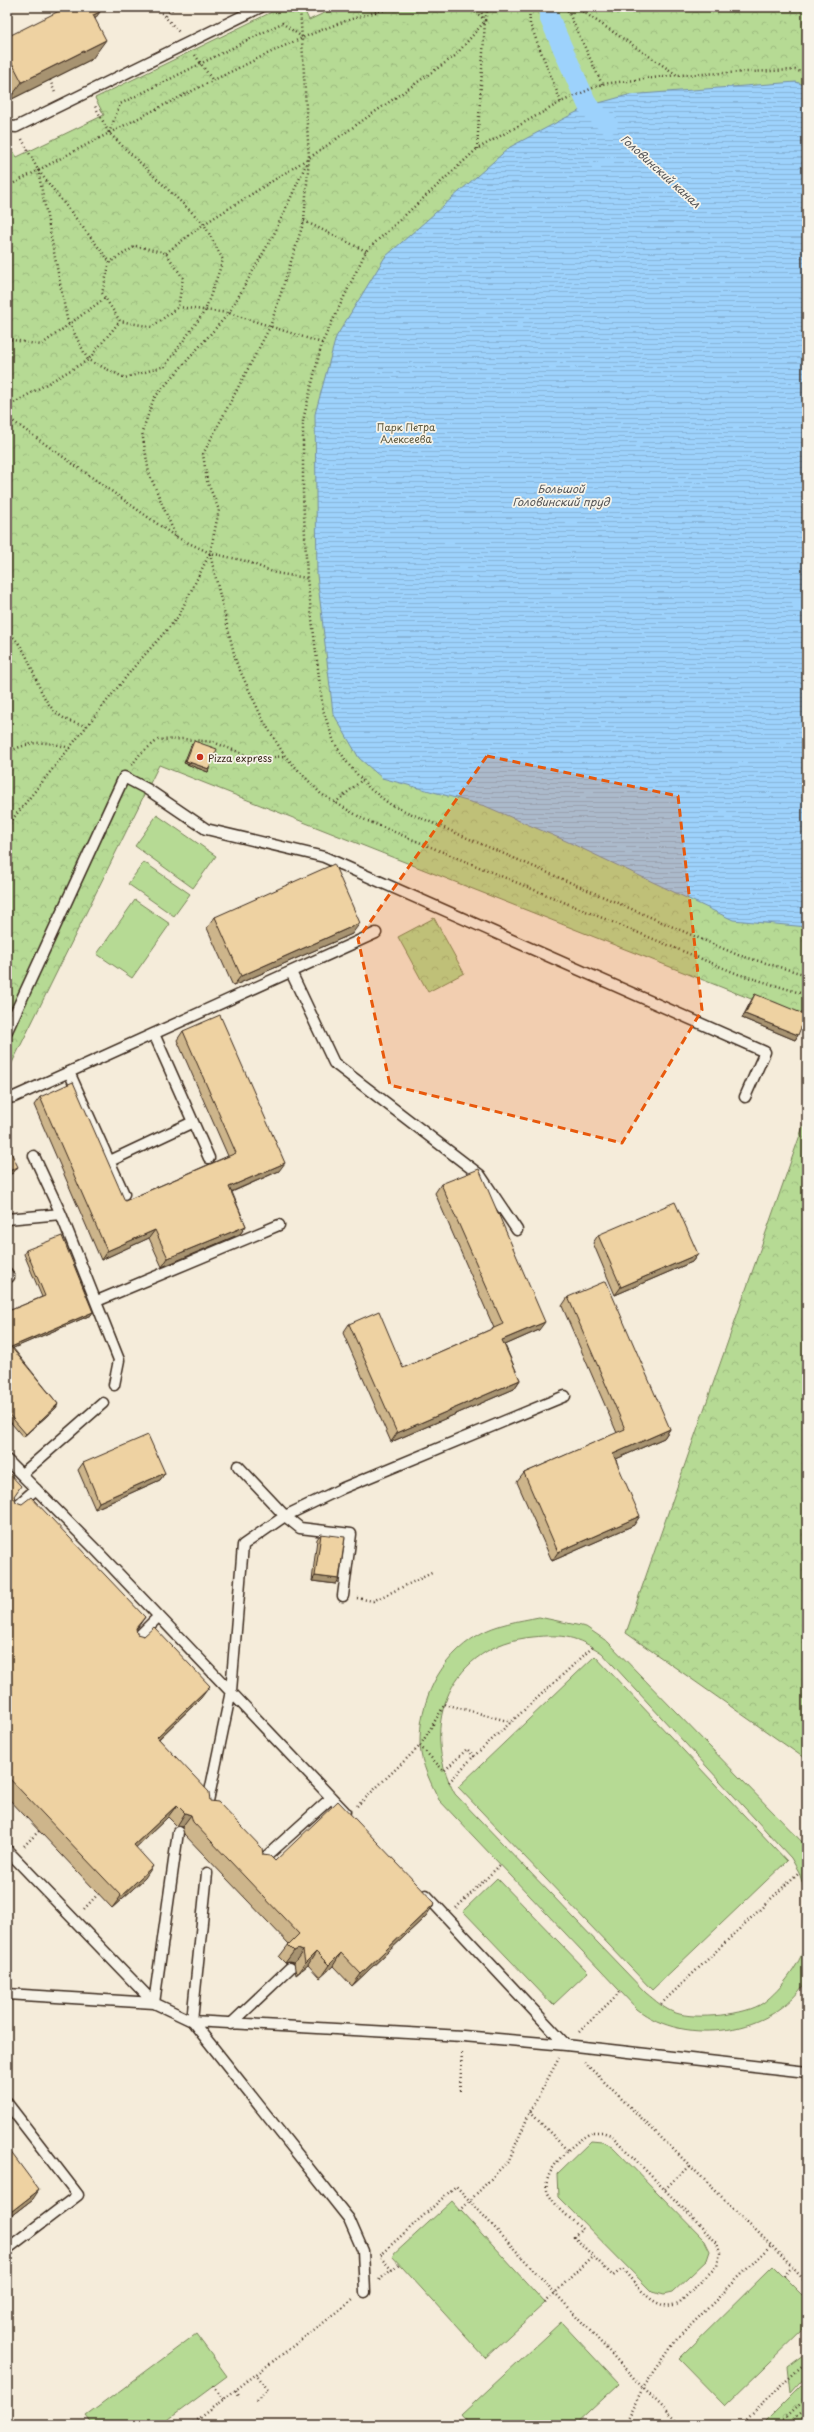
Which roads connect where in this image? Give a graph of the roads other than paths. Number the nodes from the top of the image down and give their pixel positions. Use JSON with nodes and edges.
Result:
{"nodes":[{"id":1,"x":261,"y":7,"type":"edge"},
{"id":2,"x":11,"y":126,"type":"edge"},
{"id":3,"x":376,"y":933,"type":"dead end"},
{"id":4,"x":291,"y":972,"type":"junction"},
{"id":5,"x":7,"y":1031,"type":"edge"},
{"id":6,"x":154,"y":1034,"type":"junction"},
{"id":7,"x":70,"y":1072,"type":"junction"},
{"id":8,"x":7,"y":1098,"type":"edge"},
{"id":9,"x":745,"y":1098,"type":"dead end"},
{"id":10,"x":193,"y":1122,"type":"junction"},
{"id":11,"x":34,"y":1156,"type":"dead end"},
{"id":12,"x":209,"y":1158,"type":"dead end"},
{"id":13,"x":110,"y":1161,"type":"junction"},
{"id":14,"x":124,"y":1194,"type":"edge"},
{"id":15,"x":61,"y":1214,"type":"junction"},
{"id":16,"x":7,"y":1219,"type":"edge"},
{"id":17,"x":279,"y":1225,"type":"dead end"},
{"id":18,"x":517,"y":1230,"type":"dead end"},
{"id":19,"x":97,"y":1301,"type":"junction"},
{"id":20,"x":114,"y":1385,"type":"dead end"},
{"id":21,"x":565,"y":1396,"type":"dead end"},
{"id":22,"x":103,"y":1403,"type":"dead end"},
{"id":23,"x":7,"y":1460,"type":"edge"},
{"id":24,"x":238,"y":1466,"type":"dead end"},
{"id":25,"x":22,"y":1474,"type":"junction"},
{"id":26,"x":36,"y":1489,"type":"junction"},
{"id":27,"x":12,"y":1510,"type":"edge"},
{"id":28,"x":285,"y":1516,"type":"junction"},
{"id":29,"x":343,"y":1596,"type":"road end"},
{"id":30,"x":159,"y":1616,"type":"junction"},
{"id":31,"x":133,"y":1642,"type":"edge"},
{"id":32,"x":231,"y":1691,"type":"junction"},
{"id":33,"x":331,"y":1798,"type":"junction"},
{"id":34,"x":206,"y":1808,"type":"edge"},
{"id":35,"x":350,"y":1818,"type":"edge"},
{"id":36,"x":178,"y":1832,"type":"edge"},
{"id":37,"x":10,"y":1853,"type":"edge"},
{"id":38,"x":259,"y":1862,"type":"edge"},
{"id":39,"x":207,"y":1872,"type":"dead end"},
{"id":40,"x":420,"y":1889,"type":"edge"},
{"id":41,"x":290,"y":1968,"type":"edge"},
{"id":42,"x":7,"y":1994,"type":"edge"},
{"id":43,"x":154,"y":2003,"type":"junction"},
{"id":44,"x":192,"y":2021,"type":"junction"},
{"id":45,"x":231,"y":2024,"type":"junction"},
{"id":46,"x":566,"y":2045,"type":"junction"},
{"id":47,"x":807,"y":2072,"type":"edge"},
{"id":48,"x":7,"y":2103,"type":"edge"},
{"id":49,"x":7,"y":2249,"type":"edge"},
{"id":50,"x":365,"y":2292,"type":"road end"}],
"edges":[{"from":1,"to":2,"type":"lane"},
{"from":3,"to":4,"type":"lane"},
{"from":4,"to":6,"type":"lane"},
{"from":4,"to":18,"type":"lane"},
{"from":5,"to":9,"type":"lane"},
{"from":6,"to":7,"type":"lane"},
{"from":6,"to":10,"type":"lane"},
{"from":7,"to":8,"type":"lane"},
{"from":7,"to":13,"type":"lane"},
{"from":10,"to":12,"type":"lane"},
{"from":10,"to":13,"type":"lane"},
{"from":11,"to":15,"type":"lane"},
{"from":13,"to":14,"type":"lane"},
{"from":15,"to":16,"type":"lane"},
{"from":15,"to":19,"type":"lane"},
{"from":17,"to":19,"type":"lane"},
{"from":19,"to":20,"type":"lane"},
{"from":21,"to":28,"type":"lane"},
{"from":22,"to":25,"type":"lane"},
{"from":23,"to":25,"type":"lane"},
{"from":24,"to":28,"type":"lane"},
{"from":25,"to":26,"type":"lane"},
{"from":26,"to":27,"type":"lane"},
{"from":26,"to":30,"type":"lane"},
{"from":28,"to":29,"type":"lane"},
{"from":28,"to":32,"type":"lane"},
{"from":30,"to":31,"type":"lane"},
{"from":30,"to":32,"type":"lane"},
{"from":32,"to":33,"type":"lane"},
{"from":32,"to":34,"type":"lane"},
{"from":33,"to":35,"type":"lane"},
{"from":33,"to":38,"type":"lane"},
{"from":36,"to":43,"type":"lane"},
{"from":37,"to":43,"type":"lane"},
{"from":39,"to":44,"type":"lane"},
{"from":40,"to":46,"type":"lane"},
{"from":41,"to":45,"type":"lane"},
{"from":42,"to":43,"type":"lane"},
{"from":43,"to":44,"type":"lane"},
{"from":44,"to":45,"type":"lane"},
{"from":44,"to":50,"type":"lane"},
{"from":45,"to":46,"type":"lane"},
{"from":46,"to":47,"type":"lane"},
{"from":48,"to":49,"type":"lane"}]}
